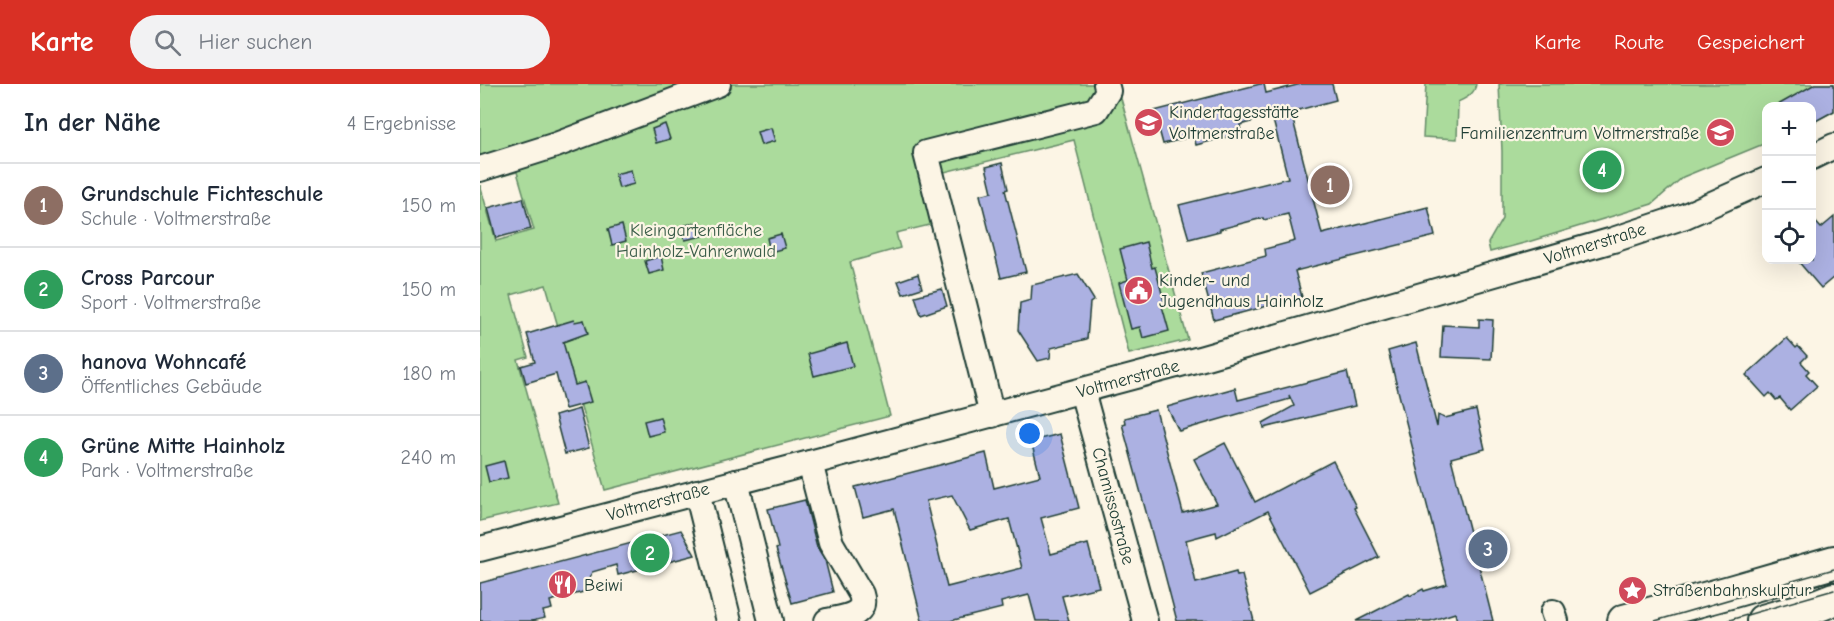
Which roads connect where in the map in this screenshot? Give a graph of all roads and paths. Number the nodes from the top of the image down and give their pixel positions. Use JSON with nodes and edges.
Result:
{"nodes":[{"id":1,"x":718,"y":84,"type":"edge"},
{"id":2,"x":1106,"y":84,"type":"edge"},
{"id":3,"x":1834,"y":146,"type":"edge"},
{"id":4,"x":1814,"y":156,"type":"edge"},
{"id":5,"x":480,"y":169,"type":"edge"},
{"id":6,"x":1762,"y":182,"type":"edge"},
{"id":7,"x":1082,"y":391,"type":"junction"},
{"id":8,"x":992,"y":415,"type":"junction"},
{"id":9,"x":810,"y":463,"type":"junction"},
{"id":10,"x":736,"y":482,"type":"junction"},
{"id":11,"x":697,"y":492,"type":"junction"},
{"id":12,"x":480,"y":549,"type":"edge"},
{"id":13,"x":1834,"y":562,"type":"edge"},
{"id":14,"x":1834,"y":599,"type":"edge"},
{"id":15,"x":729,"y":621,"type":"edge"},
{"id":16,"x":771,"y":621,"type":"edge"},
{"id":17,"x":828,"y":621,"type":"edge"},
{"id":18,"x":1145,"y":621,"type":"edge"},
{"id":19,"x":1624,"y":621,"type":"edge"},
{"id":20,"x":1763,"y":621,"type":"edge"}],
"edges":[{"from":1,"to":5,"type":"street"},
{"from":2,"to":8,"type":"street"},
{"from":3,"to":4,"type":"street"},
{"from":6,"to":7,"type":"street","name":"Voltmerstraße"},
{"from":7,"to":8,"type":"street","name":"Voltmerstraße"},
{"from":7,"to":18,"type":"street","name":"Chamissostraße"},
{"from":8,"to":9,"type":"street","name":"Voltmerstraße"},
{"from":9,"to":10,"type":"street","name":"Voltmerstraße"},
{"from":9,"to":17,"type":"street"},
{"from":10,"to":11,"type":"street","name":"Voltmerstraße"},
{"from":10,"to":16,"type":"street"},
{"from":11,"to":12,"type":"street","name":"Voltmerstraße"},
{"from":11,"to":15,"type":"street"},
{"from":13,"to":19,"type":"main road"},
{"from":14,"to":20,"type":"main road"}]}
